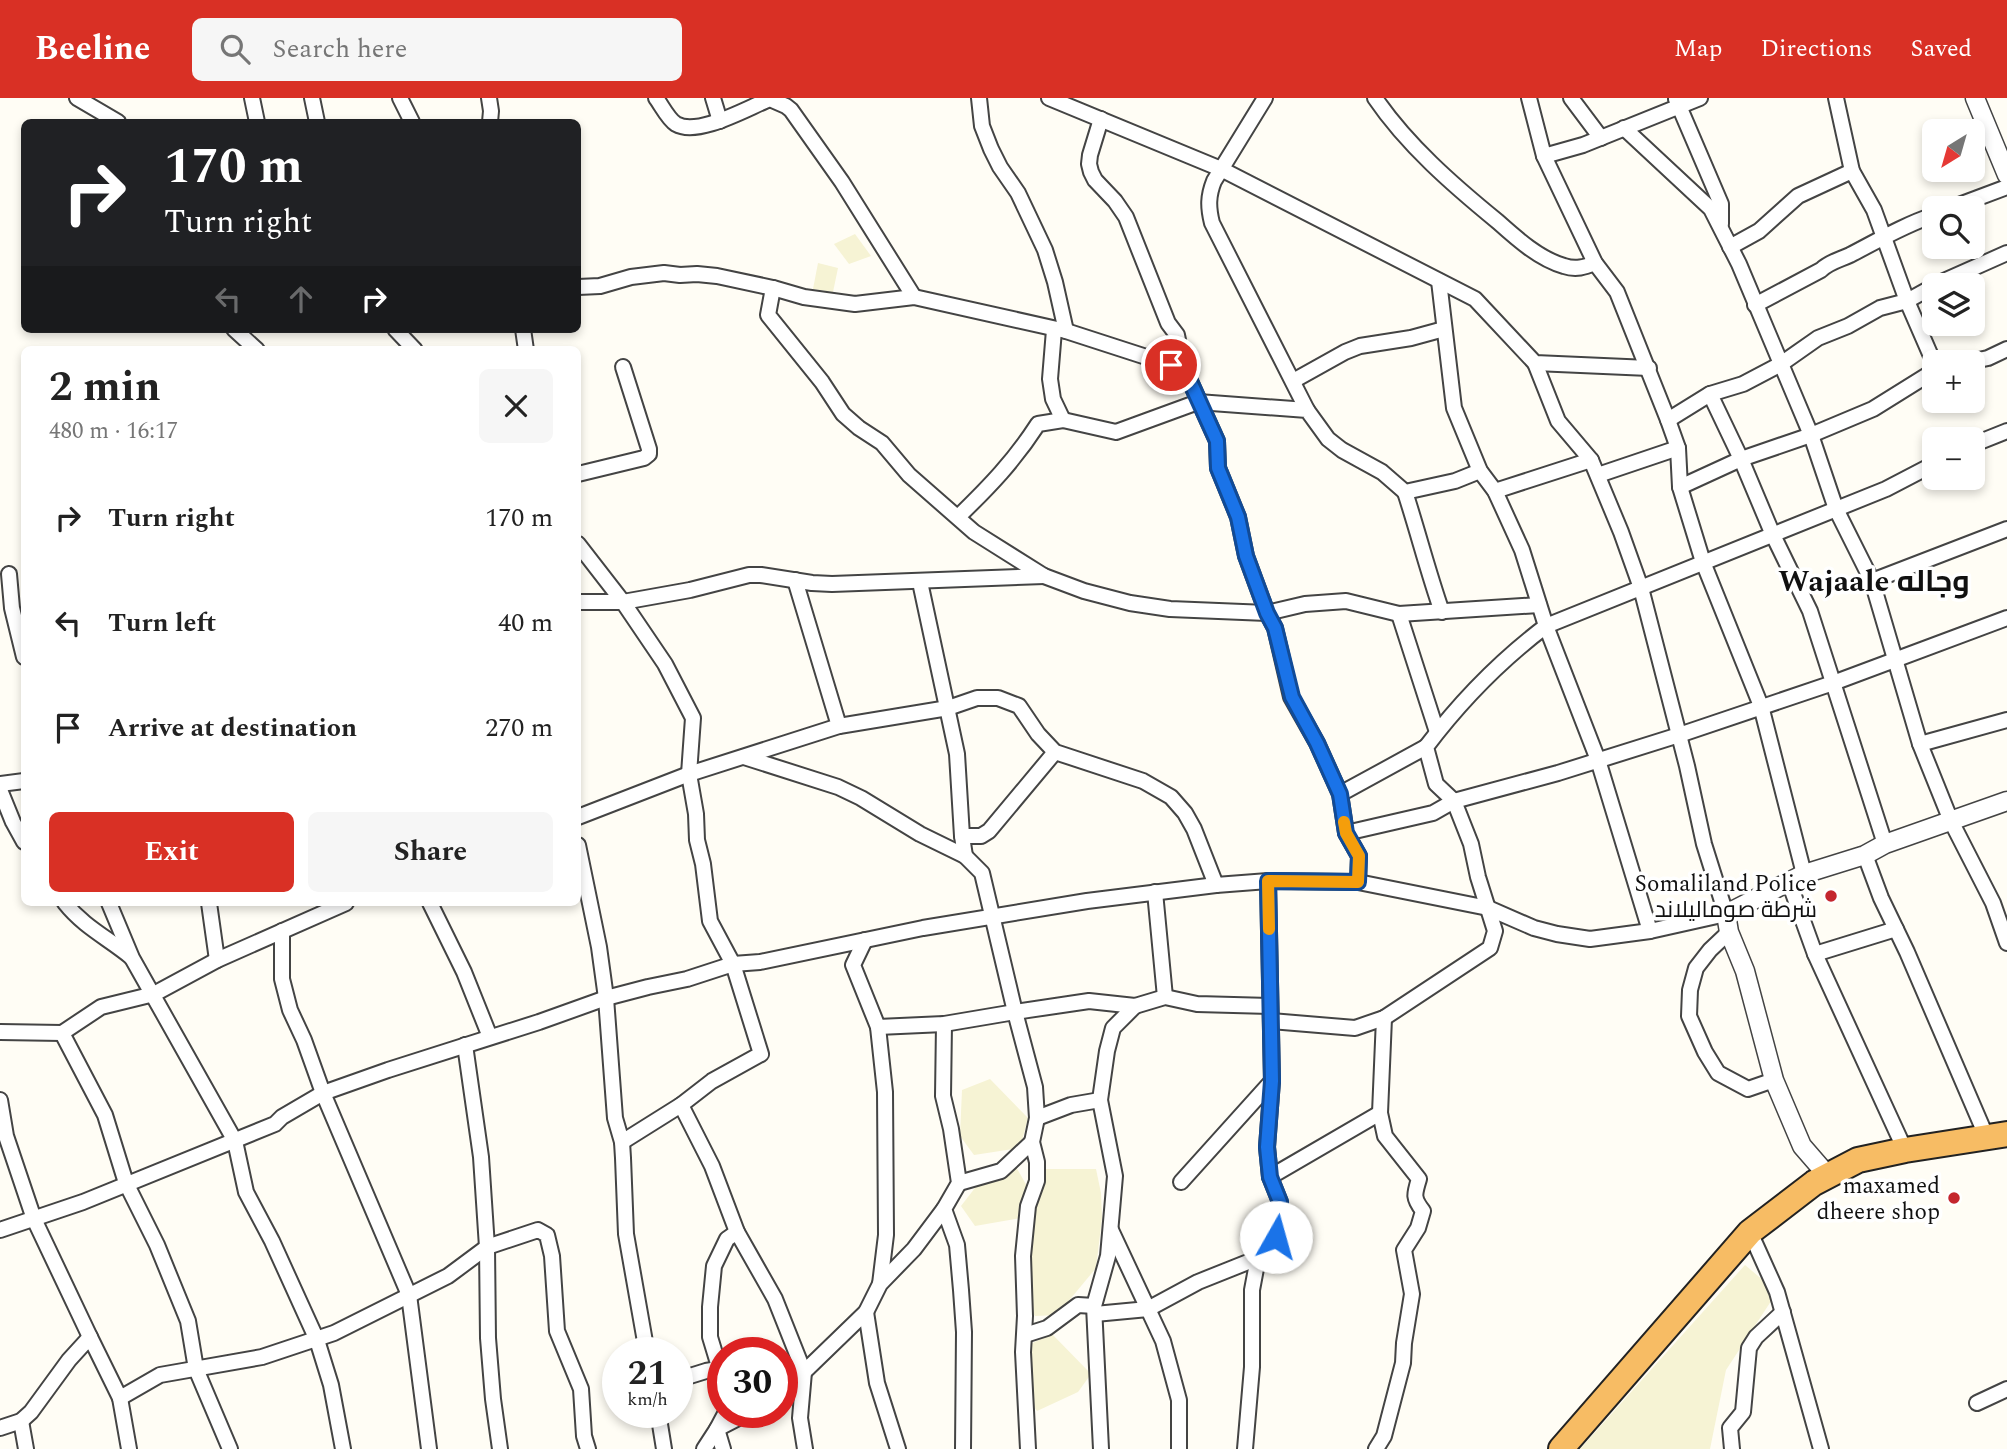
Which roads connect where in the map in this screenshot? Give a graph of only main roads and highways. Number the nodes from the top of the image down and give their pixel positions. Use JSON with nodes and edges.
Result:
{"nodes":[{"id":1,"x":1997,"y":1136,"type":"edge"},
{"id":2,"x":1560,"y":1449,"type":"edge"}],
"edges":[{"from":1,"to":2,"type":"highway"}]}
